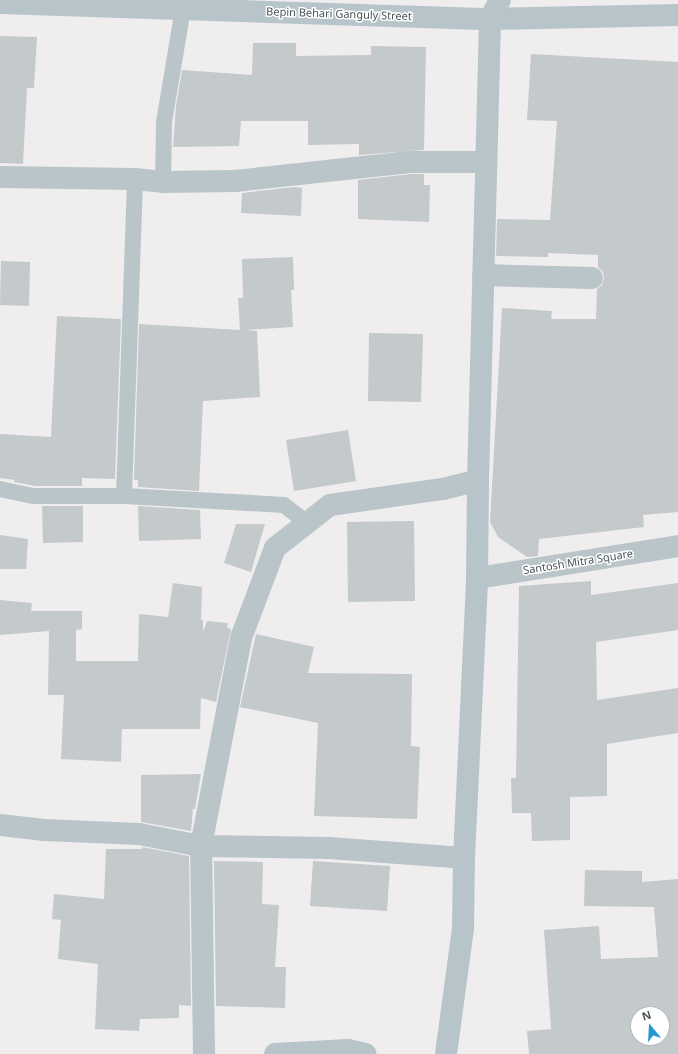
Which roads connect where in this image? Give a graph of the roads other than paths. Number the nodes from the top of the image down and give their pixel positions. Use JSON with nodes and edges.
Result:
{"nodes":[{"id":1,"x":500,"y":0,"type":"edge"},
{"id":2,"x":8,"y":2,"type":"edge"},
{"id":3,"x":184,"y":9,"type":"junction"},
{"id":4,"x":678,"y":15,"type":"edge"},
{"id":5,"x":490,"y":19,"type":"junction"},
{"id":6,"x":486,"y":162,"type":"junction"},
{"id":7,"x":0,"y":177,"type":"edge"},
{"id":8,"x":135,"y":179,"type":"junction"},
{"id":9,"x":163,"y":182,"type":"junction"},
{"id":10,"x":483,"y":275,"type":"junction"},
{"id":11,"x":592,"y":278,"type":"dead end"},
{"id":12,"x":478,"y":480,"type":"junction"},
{"id":13,"x":0,"y":489,"type":"edge"},
{"id":14,"x":124,"y":496,"type":"junction"},
{"id":15,"x":307,"y":523,"type":"junction"},
{"id":16,"x":678,"y":546,"type":"edge"},
{"id":17,"x":477,"y":578,"type":"junction"},
{"id":18,"x":0,"y":826,"type":"edge"},
{"id":19,"x":201,"y":846,"type":"junction"},
{"id":20,"x":464,"y":858,"type":"junction"},
{"id":21,"x":204,"y":1054,"type":"edge"},
{"id":22,"x":275,"y":1054,"type":"edge"},
{"id":23,"x":366,"y":1054,"type":"edge"},
{"id":24,"x":446,"y":1054,"type":"edge"}],
"edges":[{"from":1,"to":5,"type":"street"},
{"from":2,"to":3,"type":"street","name":"Bepin Behari Ganguly Street"},
{"from":3,"to":5,"type":"street","name":"Bepin Behari Ganguly Street"},
{"from":3,"to":9,"type":"lane"},
{"from":4,"to":5,"type":"street","name":"Bepin Behari Ganguly Street"},
{"from":5,"to":6,"type":"street"},
{"from":6,"to":9,"type":"street"},
{"from":6,"to":10,"type":"street"},
{"from":7,"to":8,"type":"street"},
{"from":8,"to":9,"type":"street"},
{"from":8,"to":14,"type":"lane"},
{"from":10,"to":11,"type":"street"},
{"from":10,"to":12,"type":"street"},
{"from":12,"to":15,"type":"street"},
{"from":12,"to":17,"type":"street"},
{"from":13,"to":14,"type":"lane"},
{"from":14,"to":15,"type":"lane"},
{"from":15,"to":19,"type":"street"},
{"from":16,"to":17,"type":"street","name":"Santosh Mitra Square"},
{"from":17,"to":20,"type":"street"},
{"from":18,"to":19,"type":"street"},
{"from":19,"to":20,"type":"street"},
{"from":19,"to":21,"type":"street"},
{"from":20,"to":24,"type":"street"},
{"from":22,"to":23,"type":"street"}]}
